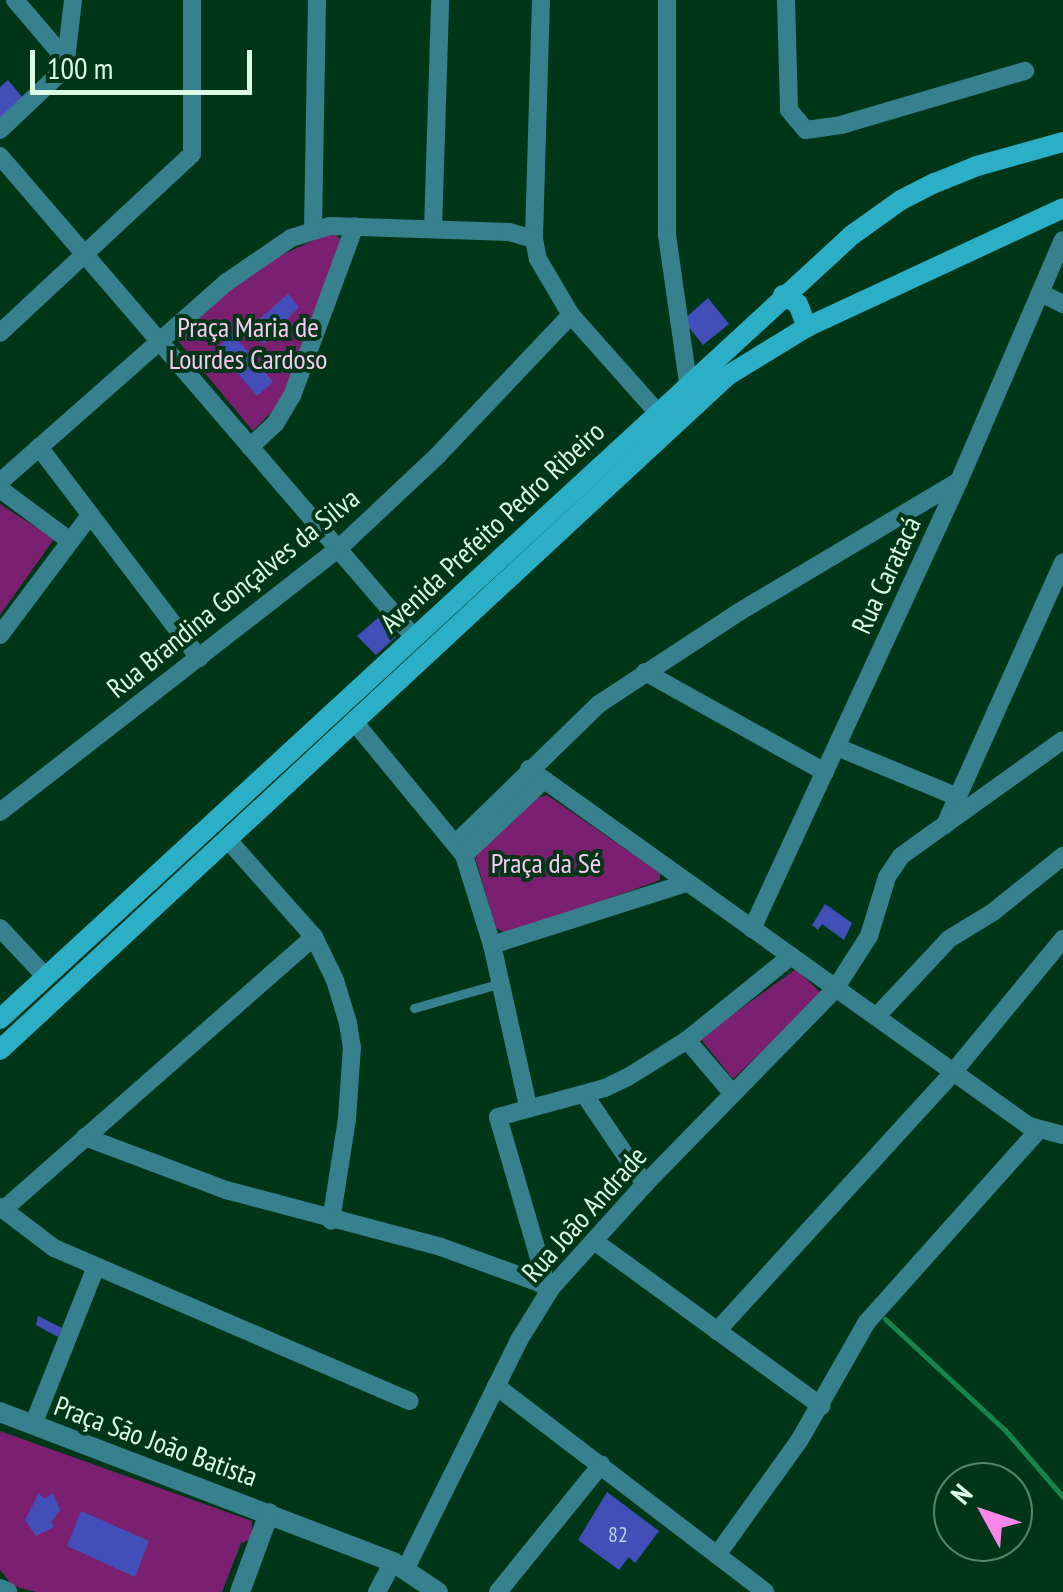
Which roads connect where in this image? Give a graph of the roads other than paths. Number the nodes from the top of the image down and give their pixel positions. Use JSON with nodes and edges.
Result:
{"nodes":[{"id":1,"x":16,"y":0,"type":"edge"},
{"id":2,"x":74,"y":0,"type":"edge"},
{"id":3,"x":192,"y":0,"type":"edge"},
{"id":4,"x":318,"y":0,"type":"edge"},
{"id":5,"x":440,"y":0,"type":"edge"},
{"id":6,"x":541,"y":0,"type":"edge"},
{"id":7,"x":667,"y":0,"type":"edge"},
{"id":8,"x":786,"y":0,"type":"edge"},
{"id":9,"x":66,"y":60,"type":"junction"},
{"id":10,"x":1025,"y":71,"type":"dead end"},
{"id":11,"x":0,"y":130,"type":"edge"},
{"id":12,"x":1063,"y":142,"type":"edge"},
{"id":13,"x":0,"y":156,"type":"edge"},
{"id":14,"x":1063,"y":208,"type":"edge"},
{"id":15,"x":355,"y":226,"type":"junction"},
{"id":16,"x":313,"y":229,"type":"junction"},
{"id":17,"x":433,"y":229,"type":"junction"},
{"id":18,"x":534,"y":239,"type":"junction"},
{"id":19,"x":1063,"y":240,"type":"edge"},
{"id":20,"x":86,"y":254,"type":"junction"},
{"id":21,"x":1042,"y":293,"type":"junction"},
{"id":22,"x":783,"y":296,"type":"junction"},
{"id":23,"x":1063,"y":304,"type":"edge"},
{"id":24,"x":571,"y":315,"type":"junction"},
{"id":25,"x":807,"y":327,"type":"junction"},
{"id":26,"x":0,"y":334,"type":"edge"},
{"id":27,"x":160,"y":339,"type":"junction"},
{"id":28,"x":696,"y":391,"type":"junction"},
{"id":29,"x":657,"y":412,"type":"junction"},
{"id":30,"x":250,"y":447,"type":"junction"},
{"id":31,"x":39,"y":448,"type":"junction"},
{"id":32,"x":959,"y":481,"type":"junction"},
{"id":33,"x":0,"y":486,"type":"edge"},
{"id":34,"x":90,"y":515,"type":"junction"},
{"id":35,"x":69,"y":540,"type":"junction"},
{"id":36,"x":338,"y":550,"type":"junction"},
{"id":37,"x":1063,"y":562,"type":"edge"},
{"id":38,"x":0,"y":634,"type":"edge"},
{"id":39,"x":413,"y":636,"type":"junction"},
{"id":40,"x":430,"y":654,"type":"junction"},
{"id":41,"x":199,"y":658,"type":"junction"},
{"id":42,"x":645,"y":672,"type":"junction"},
{"id":43,"x":339,"y":706,"type":"junction"},
{"id":44,"x":356,"y":724,"type":"junction"},
{"id":45,"x":1063,"y":740,"type":"edge"},
{"id":46,"x":837,"y":747,"type":"junction"},
{"id":47,"x":826,"y":772,"type":"junction"},
{"id":48,"x":537,"y":775,"type":"junction"},
{"id":49,"x":958,"y":797,"type":"junction"},
{"id":50,"x":0,"y":812,"type":"edge"},
{"id":51,"x":212,"y":824,"type":"junction"},
{"id":52,"x":945,"y":826,"type":"junction"},
{"id":53,"x":228,"y":840,"type":"junction"},
{"id":54,"x":460,"y":848,"type":"junction"},
{"id":55,"x":1063,"y":856,"type":"edge"},
{"id":56,"x":686,"y":883,"type":"junction"},
{"id":57,"x":0,"y":928,"type":"edge"},
{"id":58,"x":752,"y":929,"type":"junction"},
{"id":59,"x":314,"y":937,"type":"junction"},
{"id":60,"x":1063,"y":939,"type":"edge"},
{"id":61,"x":492,"y":945,"type":"junction"},
{"id":62,"x":791,"y":956,"type":"junction"},
{"id":63,"x":46,"y":977,"type":"junction"},
{"id":64,"x":502,"y":984,"type":"junction"},
{"id":65,"x":835,"y":989,"type":"junction"},
{"id":66,"x":60,"y":993,"type":"junction"},
{"id":67,"x":414,"y":1008,"type":"dead end"},
{"id":68,"x":877,"y":1016,"type":"junction"},
{"id":69,"x":0,"y":1020,"type":"edge"},
{"id":70,"x":688,"y":1040,"type":"junction"},
{"id":71,"x":0,"y":1050,"type":"edge"},
{"id":72,"x":955,"y":1070,"type":"junction"},
{"id":73,"x":584,"y":1094,"type":"junction"},
{"id":74,"x":733,"y":1094,"type":"junction"},
{"id":75,"x":528,"y":1106,"type":"junction"},
{"id":76,"x":1038,"y":1131,"type":"junction"},
{"id":77,"x":1063,"y":1134,"type":"edge"},
{"id":78,"x":85,"y":1136,"type":"junction"},
{"id":79,"x":644,"y":1184,"type":"junction"},
{"id":80,"x":1,"y":1209,"type":"edge"},
{"id":81,"x":331,"y":1221,"type":"junction"},
{"id":82,"x":594,"y":1241,"type":"junction"},
{"id":83,"x":96,"y":1267,"type":"junction"},
{"id":84,"x":546,"y":1286,"type":"junction"},
{"id":85,"x":717,"y":1331,"type":"junction"},
{"id":86,"x":496,"y":1386,"type":"junction"},
{"id":87,"x":409,"y":1401,"type":"dead end"},
{"id":88,"x":820,"y":1406,"type":"junction"},
{"id":89,"x":0,"y":1412,"type":"edge"},
{"id":90,"x":33,"y":1425,"type":"junction"},
{"id":91,"x":600,"y":1465,"type":"junction"},
{"id":92,"x":270,"y":1513,"type":"junction"},
{"id":93,"x":716,"y":1555,"type":"junction"},
{"id":94,"x":399,"y":1566,"type":"junction"},
{"id":95,"x":0,"y":1589,"type":"edge"},
{"id":96,"x":7,"y":1592,"type":"edge"},
{"id":97,"x":240,"y":1592,"type":"edge"},
{"id":98,"x":377,"y":1592,"type":"edge"},
{"id":99,"x":438,"y":1592,"type":"edge"},
{"id":100,"x":498,"y":1592,"type":"edge"},
{"id":101,"x":765,"y":1592,"type":"edge"}],
"edges":[{"from":1,"to":9,"type":"street"},
{"from":2,"to":9,"type":"street"},
{"from":3,"to":20,"type":"street"},
{"from":4,"to":16,"type":"street"},
{"from":5,"to":17,"type":"street"},
{"from":6,"to":18,"type":"street"},
{"from":7,"to":28,"type":"street"},
{"from":8,"to":10,"type":"street"},
{"from":9,"to":11,"type":"street"},
{"from":12,"to":22,"type":"main road","name":"Avenida Prefeito Pedro Ribeiro"},
{"from":13,"to":20,"type":"street"},
{"from":14,"to":25,"type":"main road","name":"Avenida Prefeito Pedro Ribeiro"},
{"from":15,"to":16,"type":"street"},
{"from":15,"to":17,"type":"street"},
{"from":15,"to":30,"type":"street"},
{"from":16,"to":27,"type":"street"},
{"from":17,"to":18,"type":"street"},
{"from":18,"to":24,"type":"street"},
{"from":19,"to":21,"type":"street","name":"Rua Caratacá"},
{"from":20,"to":26,"type":"street"},
{"from":20,"to":27,"type":"street"},
{"from":21,"to":23,"type":"street"},
{"from":21,"to":32,"type":"street","name":"Rua Caratacá"},
{"from":22,"to":25,"type":"main road"},
{"from":22,"to":28,"type":"main road","name":"Avenida Prefeito Pedro Ribeiro"},
{"from":24,"to":29,"type":"street"},
{"from":24,"to":36,"type":"street","name":"Rua Brandina Gonçalves da Silva"},
{"from":25,"to":28,"type":"main road","name":"Avenida Prefeito Pedro Ribeiro"},
{"from":27,"to":30,"type":"street"},
{"from":27,"to":31,"type":"street"},
{"from":28,"to":29,"type":"main road","name":"Avenida Prefeito Pedro Ribeiro"},
{"from":28,"to":40,"type":"main road","name":"Avenida Prefeito Pedro Ribeiro"},
{"from":29,"to":39,"type":"main road","name":"Avenida Prefeito Pedro Ribeiro"},
{"from":30,"to":36,"type":"street"},
{"from":31,"to":33,"type":"street"},
{"from":31,"to":34,"type":"street"},
{"from":32,"to":42,"type":"street"},
{"from":32,"to":46,"type":"street","name":"Rua Caratacá"},
{"from":33,"to":35,"type":"street"},
{"from":34,"to":35,"type":"street"},
{"from":34,"to":41,"type":"street"},
{"from":35,"to":38,"type":"street"},
{"from":36,"to":39,"type":"street"},
{"from":36,"to":41,"type":"street","name":"Rua Brandina Gonçalves da Silva"},
{"from":37,"to":49,"type":"street"},
{"from":39,"to":40,"type":"main road"},
{"from":39,"to":43,"type":"main road","name":"Avenida Prefeito Pedro Ribeiro"},
{"from":40,"to":44,"type":"main road","name":"Avenida Prefeito Pedro Ribeiro"},
{"from":41,"to":50,"type":"street","name":"Rua Brandina Gonçalves da Silva"},
{"from":42,"to":47,"type":"street"},
{"from":42,"to":48,"type":"street"},
{"from":43,"to":44,"type":"main road"},
{"from":43,"to":51,"type":"main road","name":"Avenida Prefeito Pedro Ribeiro"},
{"from":44,"to":53,"type":"main road","name":"Avenida Prefeito Pedro Ribeiro"},
{"from":44,"to":54,"type":"street"},
{"from":45,"to":52,"type":"street","name":"Rua João Andrade"},
{"from":46,"to":47,"type":"street","name":"Rua Caratacá"},
{"from":46,"to":49,"type":"street"},
{"from":47,"to":58,"type":"street","name":"Rua Caratacá"},
{"from":48,"to":54,"type":"street"},
{"from":48,"to":56,"type":"street"},
{"from":49,"to":52,"type":"street"},
{"from":51,"to":53,"type":"main road"},
{"from":51,"to":63,"type":"main road","name":"Avenida Prefeito Pedro Ribeiro"},
{"from":52,"to":65,"type":"street","name":"Rua João Andrade"},
{"from":53,"to":59,"type":"street"},
{"from":53,"to":66,"type":"main road","name":"Avenida Prefeito Pedro Ribeiro"},
{"from":54,"to":61,"type":"street"},
{"from":55,"to":68,"type":"street"},
{"from":56,"to":58,"type":"street"},
{"from":56,"to":61,"type":"street"},
{"from":57,"to":63,"type":"street"},
{"from":58,"to":62,"type":"street"},
{"from":59,"to":78,"type":"street"},
{"from":59,"to":81,"type":"street"},
{"from":60,"to":72,"type":"street"},
{"from":61,"to":64,"type":"street"},
{"from":62,"to":65,"type":"street"},
{"from":62,"to":70,"type":"street"},
{"from":63,"to":66,"type":"main road"},
{"from":63,"to":69,"type":"main road","name":"Avenida Prefeito Pedro Ribeiro"},
{"from":64,"to":67,"type":"lane"},
{"from":64,"to":75,"type":"street"},
{"from":65,"to":68,"type":"street"},
{"from":65,"to":74,"type":"street","name":"Rua João Andrade"},
{"from":66,"to":71,"type":"main road","name":"Avenida Prefeito Pedro Ribeiro"},
{"from":68,"to":72,"type":"street"},
{"from":70,"to":73,"type":"street"},
{"from":70,"to":74,"type":"street"},
{"from":72,"to":76,"type":"street"},
{"from":72,"to":85,"type":"street"},
{"from":73,"to":75,"type":"street"},
{"from":73,"to":79,"type":"street"},
{"from":74,"to":79,"type":"street","name":"Rua João Andrade"},
{"from":75,"to":84,"type":"street"},
{"from":76,"to":77,"type":"street"},
{"from":76,"to":88,"type":"street"},
{"from":78,"to":80,"type":"street"},
{"from":78,"to":81,"type":"street"},
{"from":79,"to":82,"type":"street","name":"Rua João Andrade"},
{"from":80,"to":83,"type":"street"},
{"from":81,"to":84,"type":"street"},
{"from":82,"to":84,"type":"street","name":"Rua João Andrade"},
{"from":82,"to":85,"type":"street"},
{"from":83,"to":87,"type":"street"},
{"from":83,"to":90,"type":"street"},
{"from":84,"to":86,"type":"street","name":"Rua João Andrade"},
{"from":85,"to":88,"type":"street"},
{"from":86,"to":91,"type":"street"},
{"from":86,"to":94,"type":"street","name":"Rua João Andrade"},
{"from":88,"to":93,"type":"street"},
{"from":89,"to":90,"type":"street","name":"Praça São João Batista"},
{"from":90,"to":92,"type":"street","name":"Praça São João Batista"},
{"from":91,"to":93,"type":"street"},
{"from":91,"to":100,"type":"street"},
{"from":92,"to":94,"type":"street"},
{"from":92,"to":97,"type":"street","name":"Praça São João Batista"},
{"from":93,"to":101,"type":"street"},
{"from":94,"to":98,"type":"street","name":"Rua João Andrade"},
{"from":94,"to":99,"type":"street"},
{"from":95,"to":96,"type":"street"}]}
